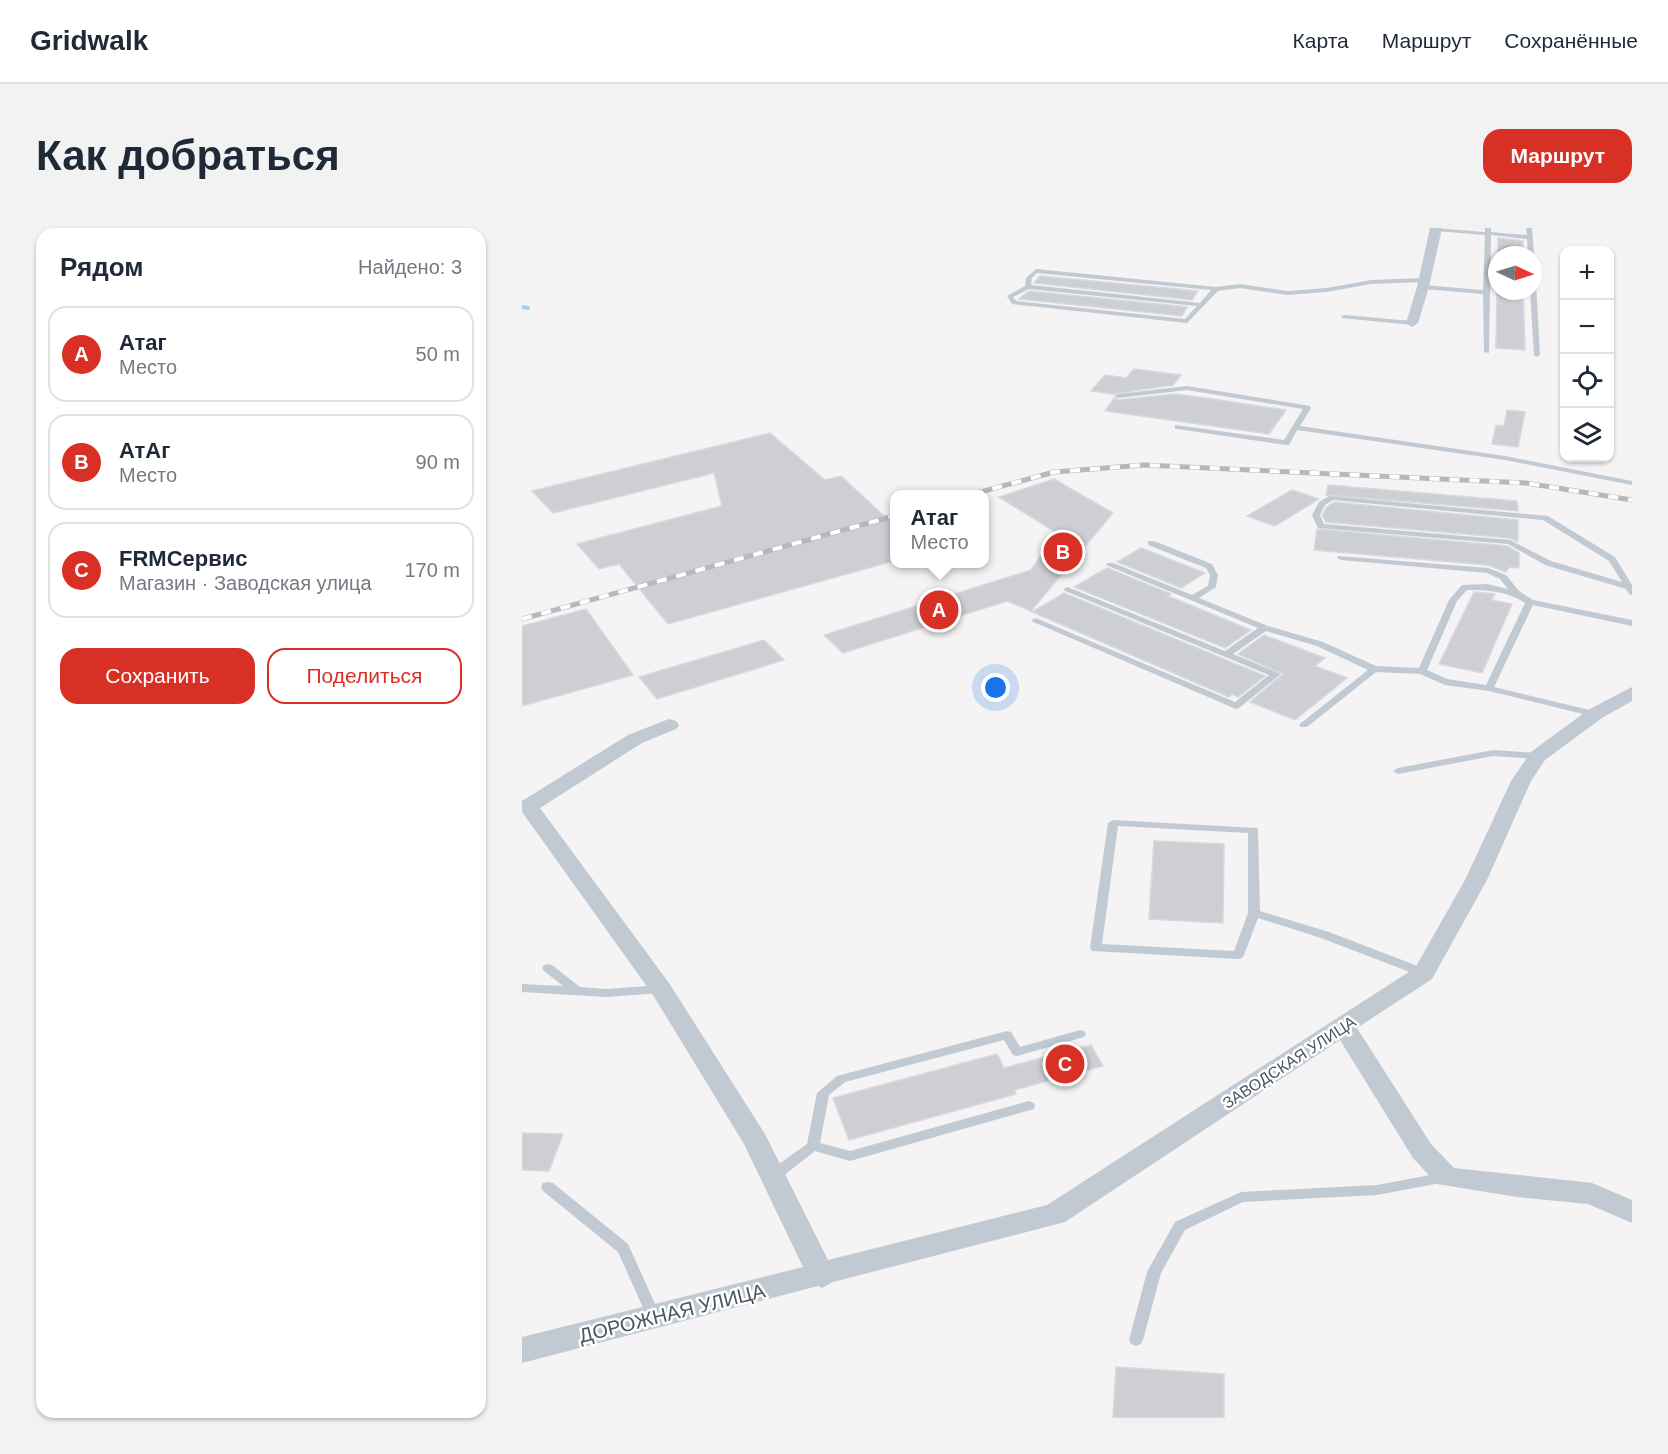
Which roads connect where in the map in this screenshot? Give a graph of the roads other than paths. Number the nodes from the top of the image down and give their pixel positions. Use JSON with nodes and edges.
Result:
{"nodes":[{"id":1,"x":1529,"y":228,"type":"edge"},
{"id":2,"x":1436,"y":229,"type":"edge"},
{"id":3,"x":1488,"y":231,"type":"edge"},
{"id":4,"x":1529,"y":237,"type":"junction"},
{"id":5,"x":1530,"y":246,"type":"edge"},
{"id":6,"x":1488,"y":279,"type":"edge"},
{"id":7,"x":1424,"y":284,"type":"junction"},
{"id":8,"x":1028,"y":287,"type":"junction"},
{"id":9,"x":1216,"y":289,"type":"junction"},
{"id":10,"x":1485,"y":292,"type":"junction"},
{"id":11,"x":1534,"y":300,"type":"edge"},
{"id":12,"x":1202,"y":305,"type":"junction"},
{"id":13,"x":1344,"y":317,"type":"dead end"},
{"id":14,"x":1412,"y":324,"type":"joint"},
{"id":15,"x":1487,"y":352,"type":"dead end"},
{"id":16,"x":1538,"y":355,"type":"dead end"},
{"id":17,"x":1118,"y":396,"type":"dead end"},
{"id":18,"x":1178,"y":428,"type":"dead end"},
{"id":19,"x":1295,"y":428,"type":"junction"},
{"id":20,"x":1632,"y":483,"type":"edge"},
{"id":21,"x":1151,"y":543,"type":"dead end"},
{"id":22,"x":1341,"y":558,"type":"dead end"},
{"id":23,"x":1110,"y":565,"type":"dead end"},
{"id":24,"x":1067,"y":590,"type":"dead end"},
{"id":25,"x":1631,"y":590,"type":"edge"},
{"id":26,"x":1516,"y":593,"type":"junction"},
{"id":27,"x":1193,"y":598,"type":"junction"},
{"id":28,"x":1530,"y":602,"type":"junction"},
{"id":29,"x":1035,"y":621,"type":"dead end"},
{"id":30,"x":1632,"y":622,"type":"edge"},
{"id":31,"x":1265,"y":628,"type":"junction"},
{"id":32,"x":1226,"y":655,"type":"junction"},
{"id":33,"x":1374,"y":669,"type":"junction"},
{"id":34,"x":1422,"y":671,"type":"junction"},
{"id":35,"x":1489,"y":688,"type":"junction"},
{"id":36,"x":1632,"y":693,"type":"edge"},
{"id":37,"x":1595,"y":714,"type":"junction"},
{"id":38,"x":669,"y":725,"type":"dead end"},
{"id":39,"x":1304,"y":725,"type":"dead end"},
{"id":40,"x":1538,"y":756,"type":"junction"},
{"id":41,"x":1398,"y":771,"type":"dead end"},
{"id":42,"x":525,"y":802,"type":"edge"},
{"id":43,"x":1254,"y":913,"type":"junction"},
{"id":44,"x":548,"y":968,"type":"dead end"},
{"id":45,"x":1424,"y":973,"type":"junction"},
{"id":46,"x":522,"y":988,"type":"edge"},
{"id":47,"x":661,"y":989,"type":"junction"},
{"id":48,"x":578,"y":991,"type":"junction"},
{"id":49,"x":1344,"y":1027,"type":"junction"},
{"id":50,"x":1080,"y":1034,"type":"dead end"},
{"id":51,"x":1029,"y":1106,"type":"dead end"},
{"id":52,"x":813,"y":1146,"type":"junction"},
{"id":53,"x":773,"y":1176,"type":"junction"},
{"id":54,"x":1446,"y":1177,"type":"junction"},
{"id":55,"x":548,"y":1187,"type":"dead end"},
{"id":56,"x":1632,"y":1212,"type":"edge"},
{"id":57,"x":822,"y":1276,"type":"junction"},
{"id":58,"x":655,"y":1317,"type":"junction"},
{"id":59,"x":1136,"y":1340,"type":"dead end"},
{"id":60,"x":522,"y":1350,"type":"edge"}],
"edges":[{"from":1,"to":4,"type":"lane"},
{"from":2,"to":3,"type":"lane"},
{"from":2,"to":7,"type":"street"},
{"from":3,"to":4,"type":"lane"},
{"from":4,"to":5,"type":"lane"},
{"from":6,"to":10,"type":"lane"},
{"from":7,"to":9,"type":"lane"},
{"from":7,"to":10,"type":"lane"},
{"from":7,"to":14,"type":"street"},
{"from":8,"to":9,"type":"lane"},
{"from":8,"to":12,"type":"lane"},
{"from":8,"to":12,"type":"lane"},
{"from":9,"to":12,"type":"lane"},
{"from":10,"to":15,"type":"lane"},
{"from":11,"to":16,"type":"lane"},
{"from":13,"to":14,"type":"lane"},
{"from":17,"to":19,"type":"lane"},
{"from":18,"to":19,"type":"lane"},
{"from":19,"to":20,"type":"lane"},
{"from":21,"to":27,"type":"lane"},
{"from":22,"to":26,"type":"lane"},
{"from":23,"to":27,"type":"lane"},
{"from":24,"to":32,"type":"lane"},
{"from":25,"to":25,"type":"lane"},
{"from":26,"to":28,"type":"lane"},
{"from":26,"to":34,"type":"lane"},
{"from":27,"to":31,"type":"lane"},
{"from":28,"to":30,"type":"lane"},
{"from":28,"to":35,"type":"lane"},
{"from":29,"to":32,"type":"lane"},
{"from":31,"to":32,"type":"lane"},
{"from":31,"to":33,"type":"lane"},
{"from":33,"to":34,"type":"lane"},
{"from":33,"to":39,"type":"lane"},
{"from":34,"to":35,"type":"lane"},
{"from":35,"to":37,"type":"lane"},
{"from":36,"to":37,"type":"street","name":"ЗАВОДСКАЯ УЛИЦА"},
{"from":37,"to":40,"type":"street","name":"ЗАВОДСКАЯ УЛИЦА"},
{"from":38,"to":42,"type":"street"},
{"from":40,"to":41,"type":"lane"},
{"from":40,"to":45,"type":"street","name":"ЗАВОДСКАЯ УЛИЦА"},
{"from":42,"to":47,"type":"street"},
{"from":43,"to":43,"type":"lane"},
{"from":43,"to":45,"type":"lane"},
{"from":44,"to":48,"type":"lane"},
{"from":45,"to":49,"type":"street","name":"ЗАВОДСКАЯ УЛИЦА"},
{"from":46,"to":48,"type":"lane"},
{"from":47,"to":48,"type":"lane"},
{"from":47,"to":53,"type":"street"},
{"from":49,"to":54,"type":"street"},
{"from":49,"to":57,"type":"street","name":"ЗАВОДСКАЯ УЛИЦА"},
{"from":50,"to":52,"type":"lane"},
{"from":51,"to":52,"type":"lane"},
{"from":52,"to":53,"type":"lane"},
{"from":53,"to":57,"type":"street"},
{"from":54,"to":56,"type":"street"},
{"from":54,"to":59,"type":"lane"},
{"from":55,"to":58,"type":"lane"},
{"from":57,"to":58,"type":"street","name":"ДОРОЖНАЯ УЛИЦА"},
{"from":58,"to":60,"type":"street","name":"ДОРОЖНАЯ УЛИЦА"}]}
